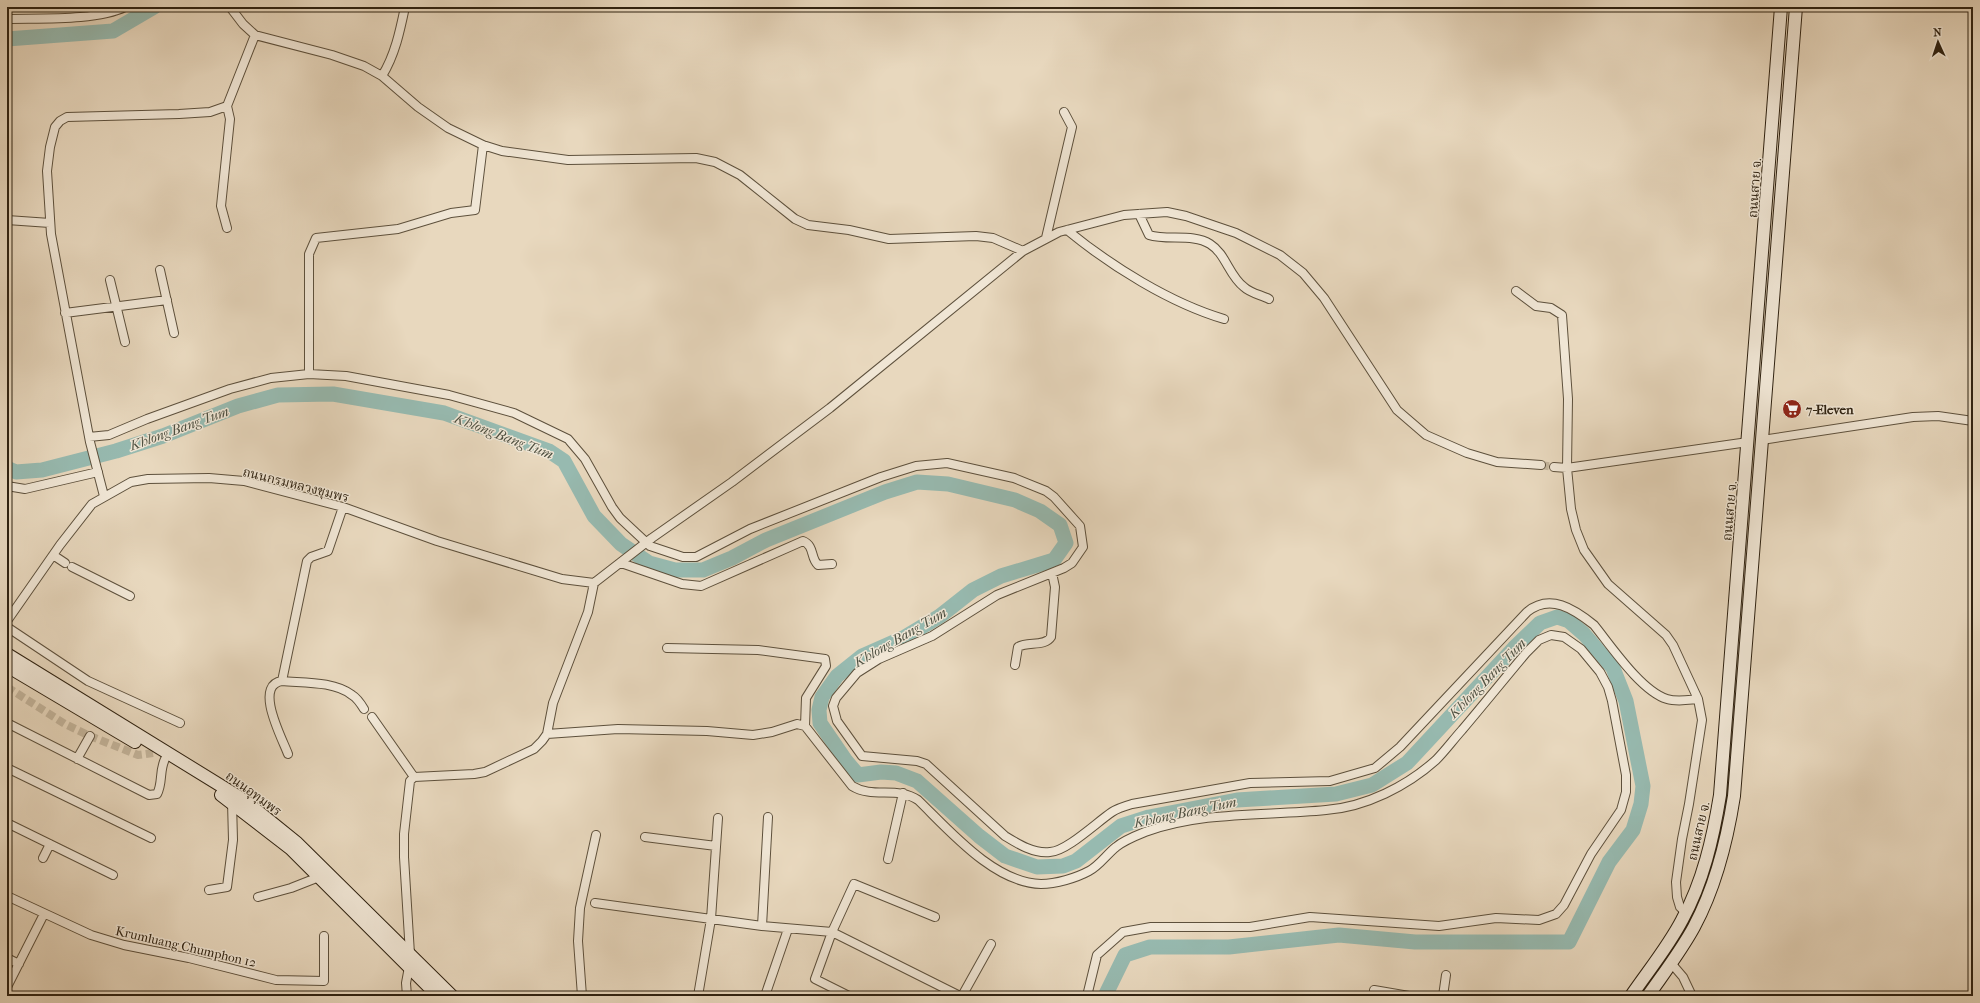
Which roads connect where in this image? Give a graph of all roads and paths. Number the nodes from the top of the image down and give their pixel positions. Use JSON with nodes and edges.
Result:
{"nodes":[{"id":1,"x":125,"y":7,"type":"edge"},
{"id":2,"x":230,"y":7,"type":"edge"},
{"id":3,"x":405,"y":7,"type":"edge"},
{"id":4,"x":1781,"y":7,"type":"edge"},
{"id":5,"x":1796,"y":7,"type":"edge"},
{"id":6,"x":7,"y":19,"type":"edge"},
{"id":7,"x":254,"y":35,"type":"junction"},
{"id":8,"x":382,"y":76,"type":"junction"},
{"id":9,"x":227,"y":106,"type":"junction"},
{"id":10,"x":1064,"y":112,"type":"dead end"},
{"id":11,"x":483,"y":145,"type":"junction"},
{"id":12,"x":1139,"y":214,"type":"junction"},
{"id":13,"x":7,"y":220,"type":"edge"},
{"id":14,"x":50,"y":223,"type":"junction"},
{"id":15,"x":228,"y":228,"type":"dead end"},
{"id":16,"x":1067,"y":230,"type":"junction"},
{"id":17,"x":1046,"y":238,"type":"junction"},
{"id":18,"x":1023,"y":251,"type":"junction"},
{"id":19,"x":160,"y":270,"type":"dead end"},
{"id":20,"x":110,"y":280,"type":"dead end"},
{"id":21,"x":1516,"y":291,"type":"dead end"},
{"id":22,"x":1269,"y":299,"type":"dead end"},
{"id":23,"x":167,"y":300,"type":"junction"},
{"id":24,"x":116,"y":306,"type":"junction"},
{"id":25,"x":65,"y":313,"type":"junction"},
{"id":26,"x":1224,"y":320,"type":"dead end"},
{"id":27,"x":174,"y":333,"type":"dead end"},
{"id":28,"x":125,"y":342,"type":"dead end"},
{"id":29,"x":308,"y":374,"type":"junction"},
{"id":30,"x":1973,"y":421,"type":"edge"},
{"id":31,"x":90,"y":440,"type":"junction"},
{"id":32,"x":1762,"y":440,"type":"junction"},
{"id":33,"x":1748,"y":442,"type":"junction"},
{"id":34,"x":1541,"y":466,"type":"tunnel mouth"},
{"id":35,"x":1554,"y":467,"type":"tunnel mouth"},
{"id":36,"x":1567,"y":468,"type":"junction"},
{"id":37,"x":97,"y":471,"type":"junction"},
{"id":38,"x":7,"y":486,"type":"edge"},
{"id":39,"x":104,"y":496,"type":"junction"},
{"id":40,"x":343,"y":507,"type":"junction"},
{"id":41,"x":646,"y":543,"type":"junction"},
{"id":42,"x":53,"y":555,"type":"junction"},
{"id":43,"x":623,"y":561,"type":"junction"},
{"id":44,"x":832,"y":564,"type":"dead end"},
{"id":45,"x":1052,"y":573,"type":"junction"},
{"id":46,"x":594,"y":583,"type":"junction"},
{"id":47,"x":130,"y":596,"type":"dead end"},
{"id":48,"x":7,"y":622,"type":"edge"},
{"id":49,"x":7,"y":627,"type":"edge"},
{"id":50,"x":667,"y":648,"type":"dead end"},
{"id":51,"x":7,"y":654,"type":"edge"},
{"id":52,"x":7,"y":666,"type":"edge"},
{"id":53,"x":1015,"y":666,"type":"dead end"},
{"id":54,"x":282,"y":681,"type":"junction"},
{"id":55,"x":1698,"y":698,"type":"junction"},
{"id":56,"x":364,"y":709,"type":"dead end"},
{"id":57,"x":372,"y":717,"type":"dead end"},
{"id":58,"x":7,"y":723,"type":"edge"},
{"id":59,"x":180,"y":723,"type":"dead end"},
{"id":60,"x":805,"y":726,"type":"junction"},
{"id":61,"x":546,"y":734,"type":"junction"},
{"id":62,"x":90,"y":736,"type":"dead end"},
{"id":63,"x":288,"y":754,"type":"dead end"},
{"id":64,"x":77,"y":759,"type":"junction"},
{"id":65,"x":165,"y":759,"type":"junction"},
{"id":66,"x":7,"y":768,"type":"edge"},
{"id":67,"x":414,"y":777,"type":"junction"},
{"id":68,"x":903,"y":793,"type":"junction"},
{"id":69,"x":232,"y":802,"type":"junction"},
{"id":70,"x":768,"y":817,"type":"dead end"},
{"id":71,"x":718,"y":818,"type":"dead end"},
{"id":72,"x":7,"y":823,"type":"edge"},
{"id":73,"x":596,"y":835,"type":"dead end"},
{"id":74,"x":645,"y":837,"type":"dead end"},
{"id":75,"x":151,"y":838,"type":"dead end"},
{"id":76,"x":50,"y":844,"type":"junction"},
{"id":77,"x":716,"y":846,"type":"junction"},
{"id":78,"x":43,"y":858,"type":"dead end"},
{"id":79,"x":888,"y":859,"type":"dead end"},
{"id":80,"x":113,"y":875,"type":"dead end"},
{"id":81,"x":319,"y":877,"type":"junction"},
{"id":82,"x":209,"y":890,"type":"dead end"},
{"id":83,"x":7,"y":896,"type":"edge"},
{"id":84,"x":258,"y":897,"type":"dead end"},
{"id":85,"x":595,"y":903,"type":"dead end"},
{"id":86,"x":1686,"y":913,"type":"junction"},
{"id":87,"x":44,"y":914,"type":"junction"},
{"id":88,"x":935,"y":917,"type":"dead end"},
{"id":89,"x":711,"y":919,"type":"junction"},
{"id":90,"x":762,"y":926,"type":"junction"},
{"id":91,"x":788,"y":929,"type":"junction"},
{"id":92,"x":832,"y":932,"type":"junction"},
{"id":93,"x":324,"y":936,"type":"dead end"},
{"id":94,"x":991,"y":944,"type":"dead end"},
{"id":95,"x":410,"y":954,"type":"junction"},
{"id":96,"x":7,"y":958,"type":"edge"},
{"id":97,"x":1671,"y":963,"type":"junction"},
{"id":98,"x":19,"y":964,"type":"junction"},
{"id":99,"x":409,"y":967,"type":"junction"},
{"id":100,"x":1446,"y":975,"type":"dead end"},
{"id":101,"x":7,"y":987,"type":"edge"},
{"id":102,"x":1374,"y":990,"type":"dead end"},
{"id":103,"x":407,"y":996,"type":"edge"},
{"id":104,"x":438,"y":996,"type":"edge"},
{"id":105,"x":452,"y":996,"type":"edge"},
{"id":106,"x":582,"y":996,"type":"edge"},
{"id":107,"x":698,"y":996,"type":"edge"},
{"id":108,"x":765,"y":996,"type":"edge"},
{"id":109,"x":849,"y":996,"type":"edge"},
{"id":110,"x":961,"y":996,"type":"edge"},
{"id":111,"x":1087,"y":996,"type":"edge"},
{"id":112,"x":1410,"y":996,"type":"edge"},
{"id":113,"x":1443,"y":996,"type":"edge"},
{"id":114,"x":1631,"y":996,"type":"edge"},
{"id":115,"x":1648,"y":996,"type":"edge"},
{"id":116,"x":1692,"y":996,"type":"edge"}],
"edges":[{"from":1,"to":6,"type":"street"},
{"from":2,"to":7,"type":"street"},
{"from":3,"to":8,"type":"street"},
{"from":4,"to":33,"type":"main road","name":"ถนนสาย จ."},
{"from":5,"to":32,"type":"main road","name":"ถนนสาย จ."},
{"from":7,"to":8,"type":"street"},
{"from":7,"to":9,"type":"street"},
{"from":8,"to":11,"type":"street"},
{"from":9,"to":14,"type":"street"},
{"from":9,"to":15,"type":"street"},
{"from":10,"to":17,"type":"street"},
{"from":11,"to":18,"type":"street"},
{"from":11,"to":29,"type":"street"},
{"from":12,"to":16,"type":"street"},
{"from":12,"to":22,"type":"street"},
{"from":12,"to":34,"type":"street"},
{"from":13,"to":14,"type":"street"},
{"from":14,"to":25,"type":"street"},
{"from":16,"to":17,"type":"street"},
{"from":16,"to":26,"type":"street"},
{"from":17,"to":18,"type":"street"},
{"from":18,"to":41,"type":"street"},
{"from":19,"to":23,"type":"street"},
{"from":20,"to":24,"type":"street"},
{"from":21,"to":36,"type":"street"},
{"from":23,"to":24,"type":"street"},
{"from":23,"to":27,"type":"street"},
{"from":24,"to":25,"type":"street"},
{"from":24,"to":28,"type":"street"},
{"from":25,"to":31,"type":"street"},
{"from":29,"to":31,"type":"street"},
{"from":29,"to":41,"type":"street"},
{"from":30,"to":32,"type":"street"},
{"from":31,"to":37,"type":"street"},
{"from":32,"to":33,"type":"main road"},
{"from":32,"to":97,"type":"main road","name":"ถนนสาย จ."},
{"from":33,"to":36,"type":"street"},
{"from":33,"to":86,"type":"main road","name":"ถนนสาย จ."},
{"from":35,"to":36,"type":"street"},
{"from":36,"to":55,"type":"street"},
{"from":37,"to":38,"type":"street"},
{"from":37,"to":39,"type":"street"},
{"from":39,"to":40,"type":"street","name":"ถนนกรมหลวงชุมพร"},
{"from":39,"to":42,"type":"street","name":"ถนนกรมหลวงชุมพร"},
{"from":40,"to":46,"type":"street","name":"ถนนกรมหลวงชุมพร"},
{"from":40,"to":54,"type":"street"},
{"from":41,"to":43,"type":"street"},
{"from":41,"to":45,"type":"street"},
{"from":42,"to":47,"type":"street"},
{"from":42,"to":48,"type":"street","name":"ถนนกรมหลวงชุมพร"},
{"from":43,"to":44,"type":"street"},
{"from":43,"to":46,"type":"street"},
{"from":45,"to":53,"type":"street"},
{"from":45,"to":55,"type":"street"},
{"from":46,"to":61,"type":"street"},
{"from":49,"to":59,"type":"street"},
{"from":50,"to":60,"type":"street"},
{"from":51,"to":95,"type":"main road","name":"ถนนอุทุมพร"},
{"from":52,"to":65,"type":"main road","name":"ถนนอุทุมพร"},
{"from":54,"to":56,"type":"street"},
{"from":54,"to":63,"type":"street"},
{"from":55,"to":86,"type":"street"},
{"from":57,"to":67,"type":"street"},
{"from":58,"to":64,"type":"street"},
{"from":60,"to":61,"type":"street"},
{"from":60,"to":68,"type":"street"},
{"from":61,"to":67,"type":"street"},
{"from":62,"to":64,"type":"street"},
{"from":64,"to":65,"type":"street"},
{"from":65,"to":69,"type":"main road","name":"ถนนอุทุมพร"},
{"from":66,"to":75,"type":"street"},
{"from":67,"to":95,"type":"street"},
{"from":68,"to":79,"type":"street"},
{"from":68,"to":111,"type":"street"},
{"from":69,"to":81,"type":"main road","name":"ถนนอุทุมพร"},
{"from":69,"to":82,"type":"street"},
{"from":70,"to":90,"type":"street"},
{"from":71,"to":77,"type":"street"},
{"from":72,"to":76,"type":"street"},
{"from":73,"to":106,"type":"street"},
{"from":74,"to":77,"type":"street"},
{"from":76,"to":78,"type":"street"},
{"from":76,"to":80,"type":"street"},
{"from":77,"to":89,"type":"street"},
{"from":81,"to":84,"type":"street"},
{"from":81,"to":99,"type":"main road","name":"ถนนอุทุมพร"},
{"from":83,"to":87,"type":"street","name":"Krumluang Chumphon 12"},
{"from":85,"to":89,"type":"street"},
{"from":86,"to":114,"type":"main road","name":"ถนนสาย จ."},
{"from":87,"to":93,"type":"street","name":"Krumluang Chumphon 12"},
{"from":87,"to":98,"type":"street"},
{"from":88,"to":92,"type":"street"},
{"from":89,"to":90,"type":"street"},
{"from":89,"to":107,"type":"street"},
{"from":90,"to":91,"type":"street"},
{"from":91,"to":92,"type":"street"},
{"from":91,"to":108,"type":"street"},
{"from":92,"to":109,"type":"street"},
{"from":92,"to":110,"type":"street"},
{"from":94,"to":110,"type":"street"},
{"from":95,"to":99,"type":"main road"},
{"from":95,"to":105,"type":"main road","name":"ถนนอุทุมพร"},
{"from":96,"to":98,"type":"street"},
{"from":97,"to":115,"type":"main road","name":"ถนนสาย จ."},
{"from":97,"to":116,"type":"street"},
{"from":98,"to":101,"type":"street"},
{"from":99,"to":103,"type":"street"},
{"from":99,"to":104,"type":"main road","name":"ถนนอุทุมพร"},
{"from":100,"to":113,"type":"street"},
{"from":102,"to":112,"type":"street"}]}
